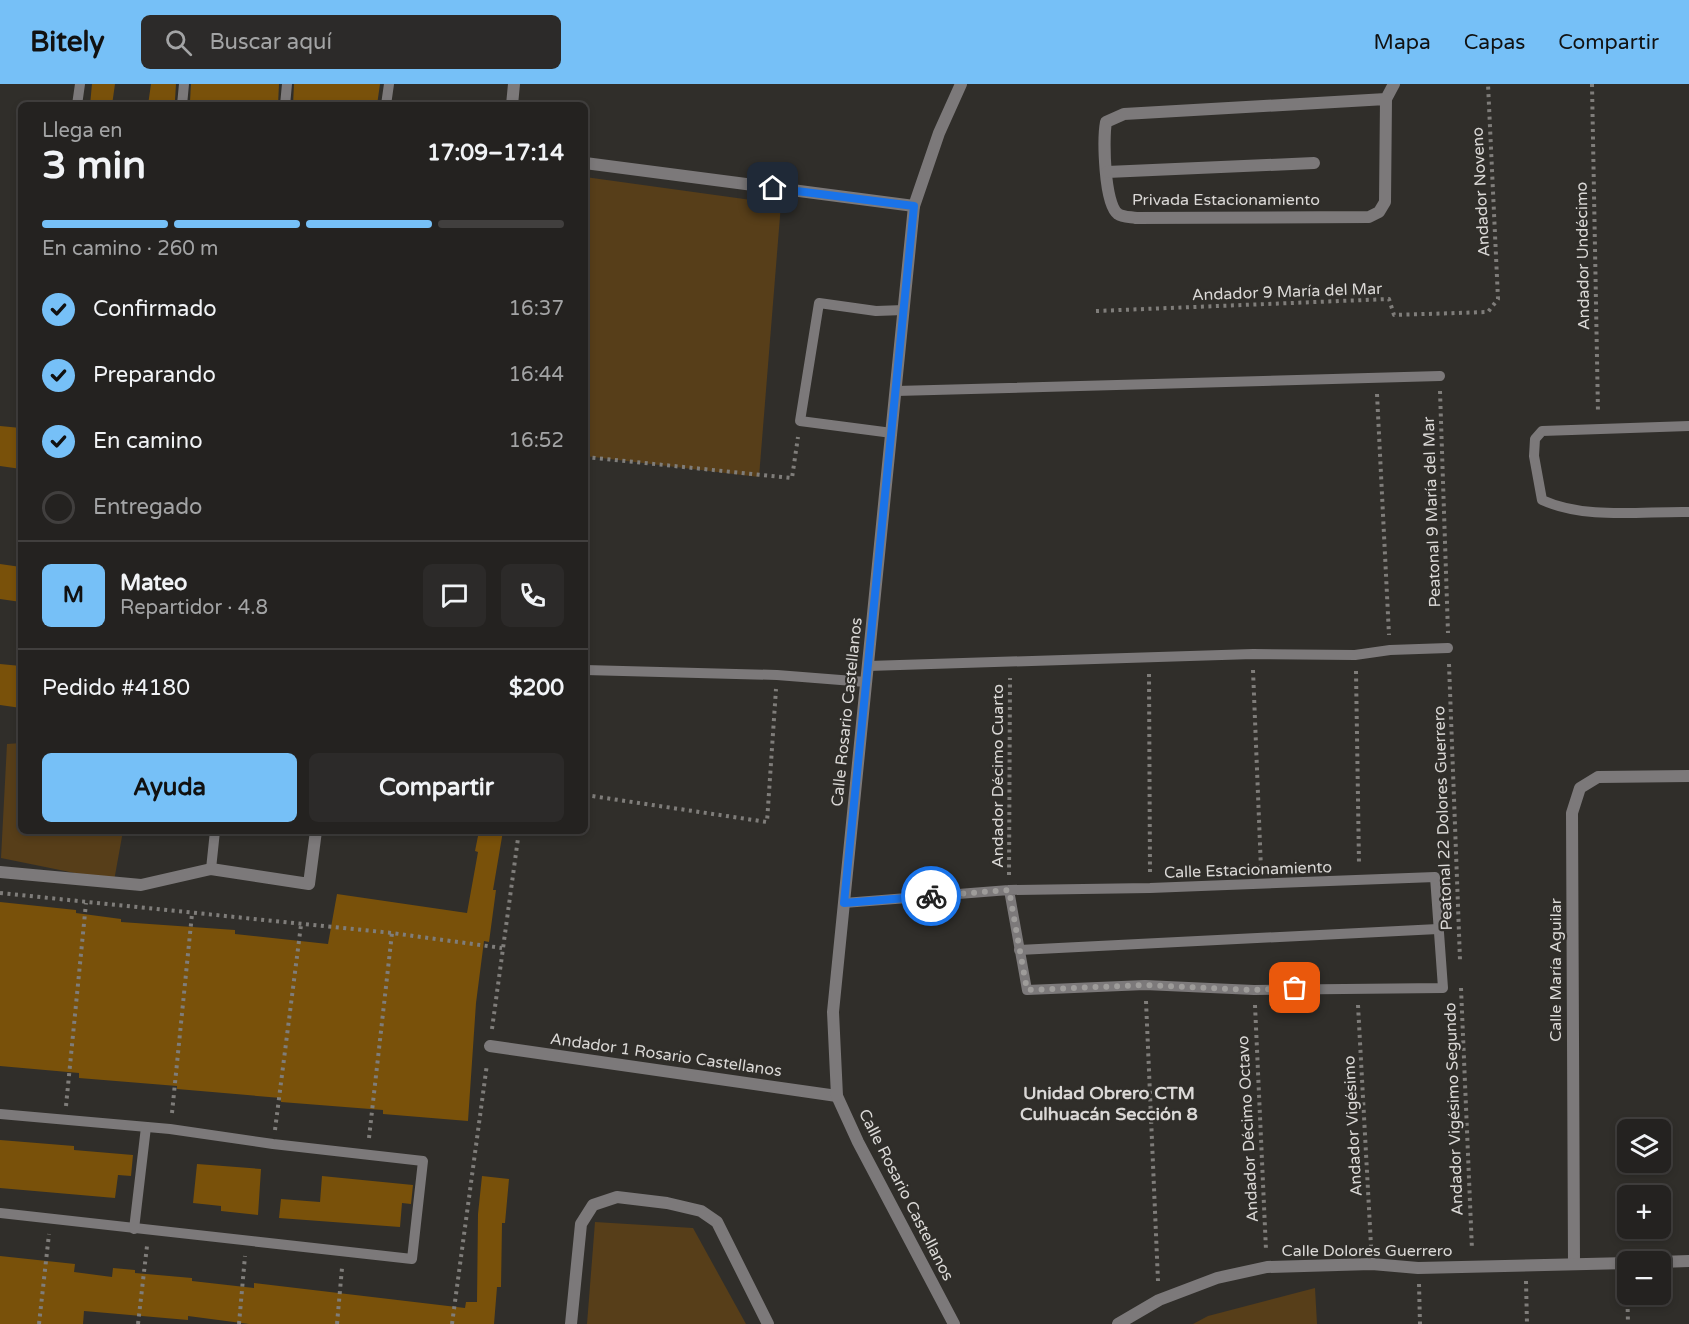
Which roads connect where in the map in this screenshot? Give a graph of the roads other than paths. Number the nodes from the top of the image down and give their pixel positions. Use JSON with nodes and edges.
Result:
{"nodes":[{"id":1,"x":80,"y":84,"type":"edge"},
{"id":2,"x":184,"y":84,"type":"edge"},
{"id":3,"x":287,"y":84,"type":"edge"},
{"id":4,"x":389,"y":84,"type":"edge"},
{"id":5,"x":514,"y":84,"type":"edge"},
{"id":6,"x":961,"y":84,"type":"edge"},
{"id":7,"x":1394,"y":84,"type":"edge"},
{"id":8,"x":1386,"y":99,"type":"junction"},
{"id":9,"x":77,"y":102,"type":"edge"},
{"id":10,"x":182,"y":102,"type":"edge"},
{"id":11,"x":285,"y":102,"type":"edge"},
{"id":12,"x":386,"y":102,"type":"edge"},
{"id":13,"x":512,"y":102,"type":"edge"},
{"id":14,"x":588,"y":163,"type":"edge"},
{"id":15,"x":1314,"y":164,"type":"dead end"},
{"id":16,"x":1107,"y":172,"type":"junction"},
{"id":17,"x":914,"y":206,"type":"junction"},
{"id":18,"x":904,"y":310,"type":"junction"},
{"id":19,"x":1440,"y":376,"type":"road end"},
{"id":20,"x":896,"y":392,"type":"junction"},
{"id":21,"x":1689,"y":426,"type":"edge"},
{"id":22,"x":892,"y":433,"type":"junction"},
{"id":23,"x":1689,"y":512,"type":"edge"},
{"id":24,"x":1448,"y":648,"type":"road end"},
{"id":25,"x":868,"y":666,"type":"junction"},
{"id":26,"x":588,"y":670,"type":"edge"},
{"id":27,"x":866,"y":682,"type":"junction"},
{"id":28,"x":1689,"y":776,"type":"edge"},
{"id":29,"x":215,"y":834,"type":"edge"},
{"id":30,"x":316,"y":834,"type":"edge"},
{"id":31,"x":211,"y":870,"type":"junction"},
{"id":32,"x":0,"y":872,"type":"edge"},
{"id":33,"x":1009,"y":890,"type":"junction"},
{"id":34,"x":844,"y":903,"type":"junction"},
{"id":35,"x":1438,"y":929,"type":"junction"},
{"id":36,"x":1019,"y":950,"type":"junction"},
{"id":37,"x":490,"y":1046,"type":"dead end"},
{"id":38,"x":837,"y":1096,"type":"junction"},
{"id":39,"x":0,"y":1114,"type":"edge"},
{"id":40,"x":146,"y":1127,"type":"junction"},
{"id":41,"x":0,"y":1213,"type":"edge"},
{"id":42,"x":134,"y":1229,"type":"junction"},
{"id":43,"x":1689,"y":1261,"type":"edge"},
{"id":44,"x":1671,"y":1262,"type":"edge"},
{"id":45,"x":1617,"y":1263,"type":"edge"},
{"id":46,"x":1574,"y":1264,"type":"junction"},
{"id":47,"x":571,"y":1324,"type":"edge"},
{"id":48,"x":768,"y":1324,"type":"edge"},
{"id":49,"x":954,"y":1324,"type":"edge"},
{"id":50,"x":1118,"y":1324,"type":"edge"}],
"edges":[{"from":1,"to":9,"type":"lane"},
{"from":2,"to":10,"type":"lane"},
{"from":3,"to":11,"type":"lane"},
{"from":4,"to":12,"type":"lane"},
{"from":5,"to":13,"type":"street"},
{"from":6,"to":17,"type":"street","name":"Calle Rosario Castellanos"},
{"from":7,"to":8,"type":"street","name":"Privada Estacionamiento"},
{"from":8,"to":16,"type":"street","name":"Privada Estacionamiento"},
{"from":8,"to":16,"type":"street","name":"Privada Estacionamiento"},
{"from":14,"to":17,"type":"street"},
{"from":15,"to":16,"type":"street"},
{"from":17,"to":18,"type":"street","name":"Calle Rosario Castellanos"},
{"from":18,"to":20,"type":"street","name":"Calle Rosario Castellanos"},
{"from":18,"to":22,"type":"lane"},
{"from":19,"to":20,"type":"lane"},
{"from":20,"to":22,"type":"street","name":"Calle Rosario Castellanos"},
{"from":21,"to":23,"type":"lane"},
{"from":22,"to":25,"type":"street","name":"Calle Rosario Castellanos"},
{"from":24,"to":25,"type":"lane"},
{"from":25,"to":27,"type":"street","name":"Calle Rosario Castellanos"},
{"from":26,"to":27,"type":"lane"},
{"from":27,"to":34,"type":"street","name":"Calle Rosario Castellanos"},
{"from":28,"to":46,"type":"street","name":"Calle María Aguilar"},
{"from":29,"to":31,"type":"lane"},
{"from":30,"to":31,"type":"street"},
{"from":31,"to":32,"type":"street"},
{"from":33,"to":34,"type":"lane","name":"Calle Estacionamiento"},
{"from":33,"to":35,"type":"lane","name":"Calle Estacionamiento"},
{"from":33,"to":36,"type":"lane","name":"Calle Estacionamiento"},
{"from":34,"to":38,"type":"street","name":"Calle Rosario Castellanos"},
{"from":35,"to":36,"type":"lane"},
{"from":35,"to":36,"type":"lane","name":"Calle Estacionamiento"},
{"from":37,"to":38,"type":"street","name":"Andador 1 Rosario Castellanos"},
{"from":38,"to":49,"type":"street","name":"Calle Rosario Castellanos"},
{"from":39,"to":40,"type":"lane"},
{"from":40,"to":42,"type":"lane"},
{"from":40,"to":42,"type":"lane"},
{"from":41,"to":42,"type":"lane"},
{"from":43,"to":44,"type":"street"},
{"from":45,"to":46,"type":"street","name":"Calle Dolores Guerrero"},
{"from":46,"to":50,"type":"street","name":"Calle Dolores Guerrero"},
{"from":47,"to":48,"type":"street"}]}
